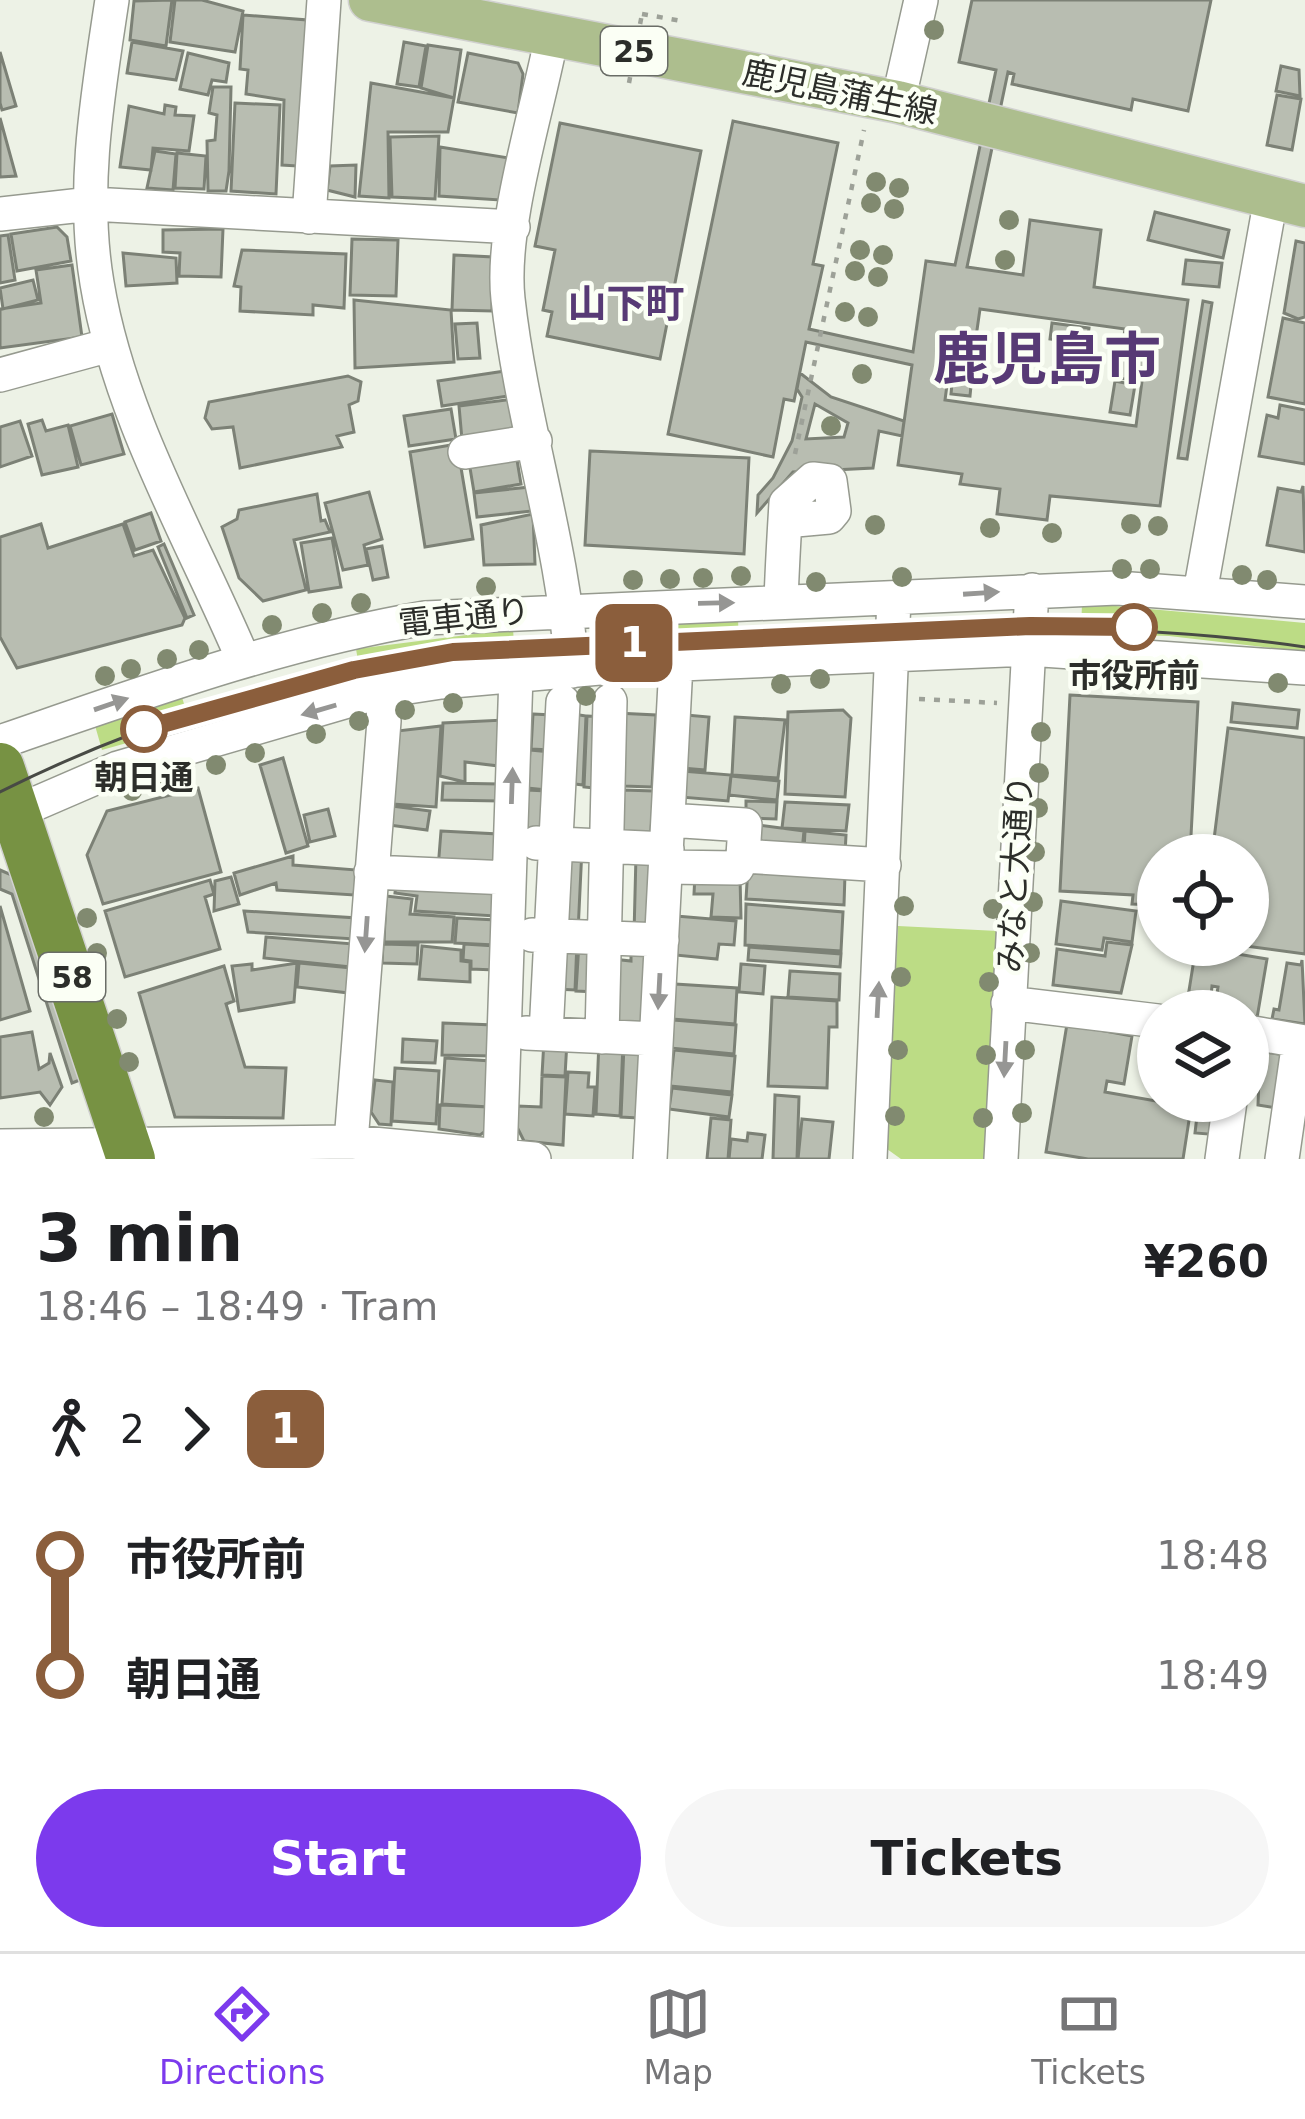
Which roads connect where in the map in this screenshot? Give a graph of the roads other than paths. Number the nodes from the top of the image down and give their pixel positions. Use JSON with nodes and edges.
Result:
{"nodes":[{"id":1,"x":112,"y":0,"type":"edge"},
{"id":2,"x":324,"y":0,"type":"edge"},
{"id":3,"x":370,"y":0,"type":"edge"},
{"id":4,"x":921,"y":0,"type":"edge"},
{"id":5,"x":552,"y":35,"type":"junction"},
{"id":6,"x":881,"y":113,"type":"junction"},
{"id":7,"x":1288,"y":202,"type":"edge"},
{"id":8,"x":92,"y":204,"type":"junction"},
{"id":9,"x":0,"y":214,"type":"edge"},
{"id":10,"x":309,"y":217,"type":"junction"},
{"id":11,"x":513,"y":226,"type":"junction"},
{"id":12,"x":110,"y":345,"type":"junction"},
{"id":13,"x":0,"y":375,"type":"edge"},
{"id":14,"x":535,"y":441,"type":"junction"},
{"id":15,"x":465,"y":452,"type":"dead end"},
{"id":16,"x":784,"y":521,"type":"dead end"},
{"id":17,"x":1032,"y":590,"type":"junction"},
{"id":18,"x":1200,"y":593,"type":"junction"},
{"id":19,"x":894,"y":599,"type":"junction"},
{"id":20,"x":781,"y":602,"type":"junction"},
{"id":21,"x":1305,"y":602,"type":"edge"},
{"id":22,"x":568,"y":608,"type":"junction"},
{"id":23,"x":1028,"y":649,"type":"junction"},
{"id":24,"x":893,"y":653,"type":"junction"},
{"id":25,"x":243,"y":659,"type":"junction"},
{"id":26,"x":676,"y":664,"type":"junction"},
{"id":27,"x":1305,"y":668,"type":"edge"},
{"id":28,"x":516,"y":675,"type":"junction"},
{"id":29,"x":567,"y":686,"type":"junction"},
{"id":30,"x":382,"y":692,"type":"junction"},
{"id":31,"x":610,"y":701,"type":"dead end"},
{"id":32,"x":0,"y":742,"type":"edge"},
{"id":33,"x":6,"y":799,"type":"edge"},
{"id":34,"x":511,"y":842,"type":"junction"},
{"id":35,"x":556,"y":844,"type":"junction"},
{"id":36,"x":608,"y":846,"type":"junction"},
{"id":37,"x":667,"y":846,"type":"junction"},
{"id":38,"x":743,"y":856,"type":"junction"},
{"id":39,"x":884,"y":865,"type":"junction"},
{"id":40,"x":371,"y":872,"type":"junction"},
{"id":41,"x":509,"y":878,"type":"junction"},
{"id":42,"x":507,"y":934,"type":"junction"},
{"id":43,"x":551,"y":936,"type":"junction"},
{"id":44,"x":606,"y":938,"type":"junction"},
{"id":45,"x":662,"y":940,"type":"junction"},
{"id":46,"x":1008,"y":1003,"type":"junction"},
{"id":47,"x":1137,"y":1018,"type":"edge"},
{"id":48,"x":504,"y":1032,"type":"junction"},
{"id":49,"x":546,"y":1034,"type":"junction"},
{"id":50,"x":602,"y":1036,"type":"junction"},
{"id":51,"x":1269,"y":1036,"type":"edge"},
{"id":52,"x":656,"y":1039,"type":"junction"},
{"id":53,"x":1302,"y":1041,"type":"edge"},
{"id":54,"x":1227,"y":1122,"type":"edge"},
{"id":55,"x":351,"y":1142,"type":"junction"},
{"id":56,"x":0,"y":1146,"type":"edge"},
{"id":57,"x":129,"y":1150,"type":"edge"},
{"id":58,"x":511,"y":1158,"type":"edge"},
{"id":59,"x":650,"y":1159,"type":"edge"},
{"id":60,"x":870,"y":1159,"type":"edge"},
{"id":61,"x":1001,"y":1159,"type":"edge"},
{"id":62,"x":1222,"y":1159,"type":"edge"},
{"id":63,"x":1282,"y":1159,"type":"edge"}],
"edges":[{"from":1,"to":8,"type":"street"},
{"from":2,"to":10,"type":"street"},
{"from":3,"to":5,"type":"main road","name":"鹿児島蒲生線","number":"25"},
{"from":4,"to":6,"type":"street"},
{"from":5,"to":6,"type":"main road","name":"鹿児島蒲生線","number":"25"},
{"from":5,"to":11,"type":"street"},
{"from":6,"to":7,"type":"main road","name":"鹿児島蒲生線","number":"25"},
{"from":7,"to":18,"type":"street"},
{"from":8,"to":9,"type":"street"},
{"from":8,"to":10,"type":"street"},
{"from":8,"to":12,"type":"street"},
{"from":10,"to":11,"type":"street"},
{"from":11,"to":14,"type":"street"},
{"from":12,"to":13,"type":"street"},
{"from":12,"to":25,"type":"street"},
{"from":14,"to":15,"type":"street"},
{"from":14,"to":22,"type":"street"},
{"from":16,"to":20,"type":"street"},
{"from":17,"to":18,"type":"street","name":"電車通り"},
{"from":19,"to":17,"type":"street","name":"電車通り","one_way":true},
{"from":17,"to":23,"type":"street","name":"みなと大通り"},
{"from":18,"to":21,"type":"street","name":"電車通り"},
{"from":19,"to":20,"type":"street","name":"電車通り"},
{"from":19,"to":24,"type":"street"},
{"from":22,"to":20,"type":"street","name":"電車通り","one_way":true},
{"from":22,"to":25,"type":"street","name":"電車通り"},
{"from":22,"to":29,"type":"street"},
{"from":23,"to":24,"type":"street","name":"電車通り"},
{"from":23,"to":27,"type":"street","name":"電車通り"},
{"from":23,"to":46,"type":"street","name":"みなと大通り"},
{"from":24,"to":26,"type":"street","name":"電車通り"},
{"from":24,"to":39,"type":"street"},
{"from":32,"to":25,"type":"street","name":"電車通り","one_way":true},
{"from":26,"to":29,"type":"street","name":"電車通り"},
{"from":26,"to":37,"type":"street"},
{"from":28,"to":29,"type":"street","name":"電車通り"},
{"from":28,"to":30,"type":"street","name":"電車通り"},
{"from":34,"to":28,"type":"street","one_way":true},
{"from":29,"to":35,"type":"street"},
{"from":30,"to":33,"type":"street","name":"電車通り","one_way":true},
{"from":30,"to":40,"type":"street"},
{"from":31,"to":36,"type":"street"},
{"from":33,"to":57,"type":"highway","number":"58"},
{"from":34,"to":35,"type":"street"},
{"from":34,"to":41,"type":"street"},
{"from":35,"to":36,"type":"street"},
{"from":35,"to":43,"type":"street"},
{"from":36,"to":37,"type":"street"},
{"from":36,"to":44,"type":"street"},
{"from":37,"to":38,"type":"street"},
{"from":37,"to":38,"type":"street"},
{"from":37,"to":45,"type":"street"},
{"from":38,"to":39,"type":"street"},
{"from":60,"to":39,"type":"street","one_way":true},
{"from":40,"to":41,"type":"street"},
{"from":40,"to":55,"type":"street","one_way":true},
{"from":41,"to":42,"type":"street"},
{"from":42,"to":43,"type":"street"},
{"from":42,"to":48,"type":"street"},
{"from":43,"to":44,"type":"street"},
{"from":43,"to":49,"type":"street"},
{"from":44,"to":45,"type":"street"},
{"from":44,"to":50,"type":"street"},
{"from":45,"to":52,"type":"street","one_way":true},
{"from":46,"to":47,"type":"street"},
{"from":46,"to":61,"type":"street","name":"みなと大通り","one_way":true},
{"from":48,"to":49,"type":"street"},
{"from":48,"to":58,"type":"street"},
{"from":49,"to":50,"type":"street"},
{"from":50,"to":52,"type":"street"},
{"from":51,"to":53,"type":"street"},
{"from":52,"to":59,"type":"street"},
{"from":53,"to":63,"type":"street"},
{"from":54,"to":62,"type":"street"},
{"from":55,"to":57,"type":"street"},
{"from":55,"to":58,"type":"street"},
{"from":56,"to":57,"type":"street"}]}
